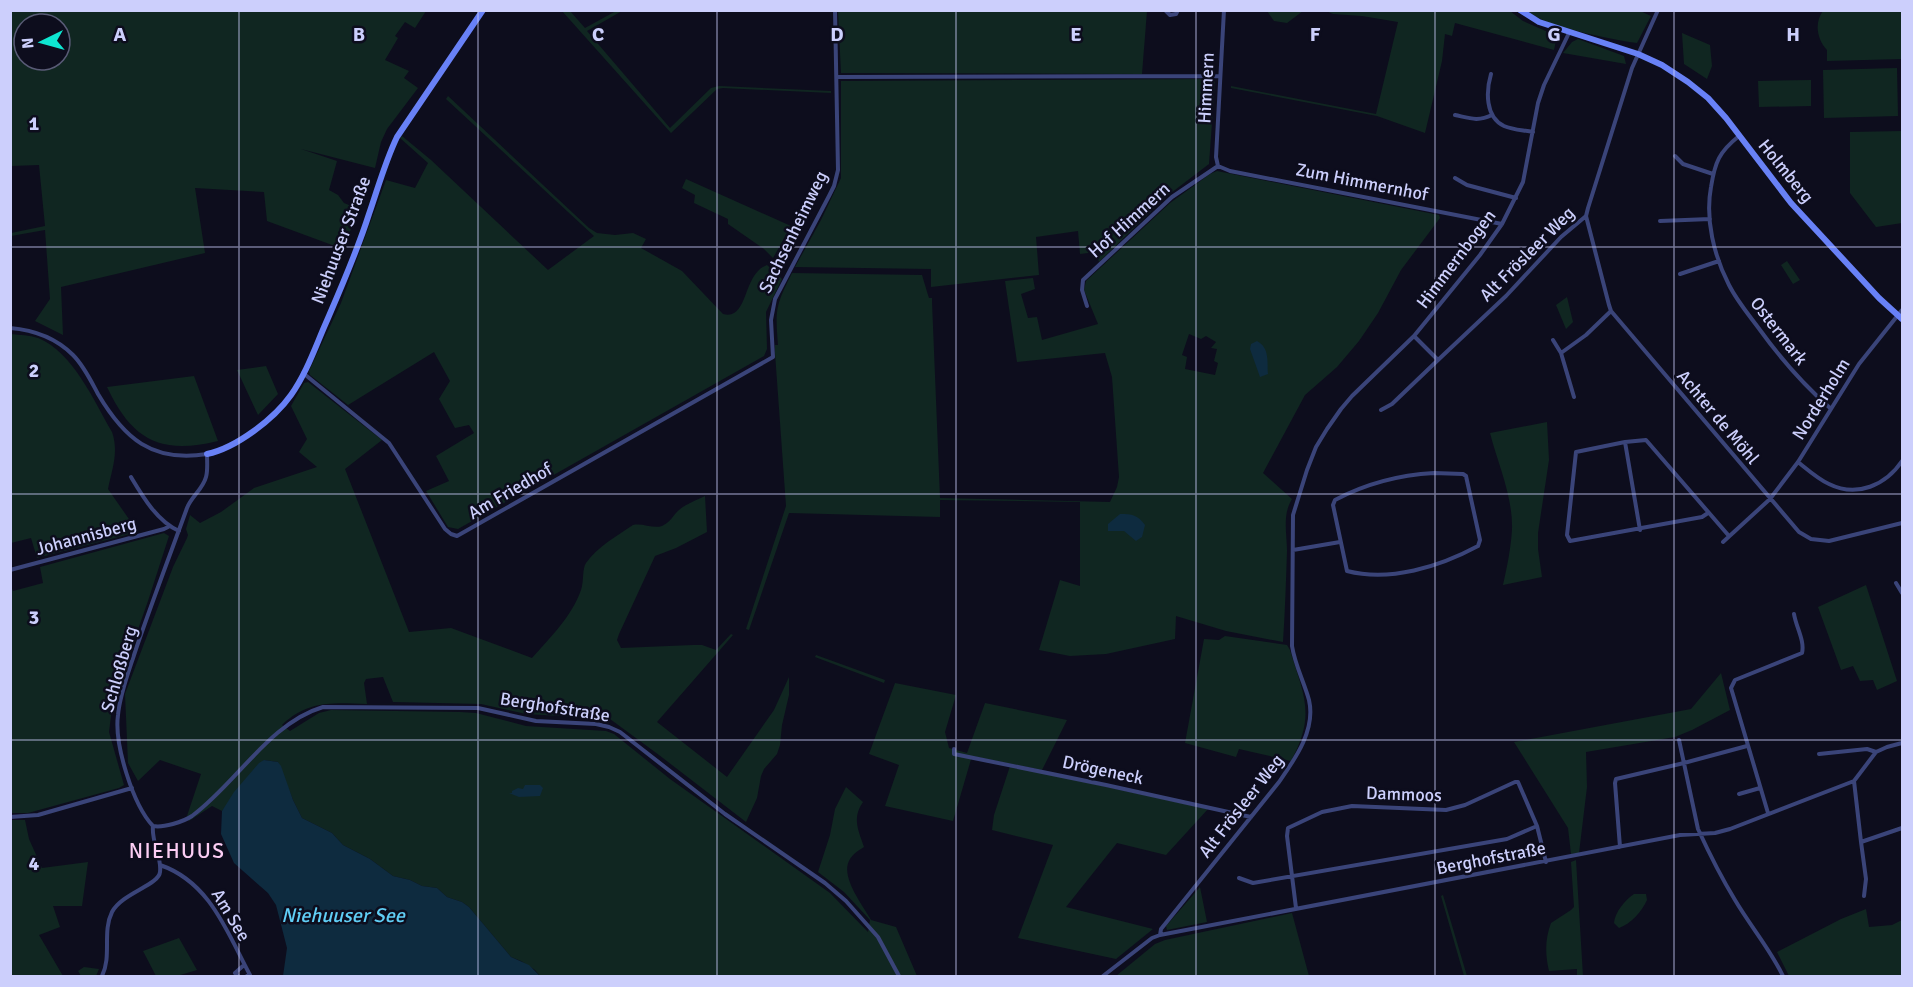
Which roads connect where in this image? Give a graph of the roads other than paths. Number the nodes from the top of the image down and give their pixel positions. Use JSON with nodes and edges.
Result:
{"nodes":[{"id":1,"x":483,"y":10,"type":"edge"},
{"id":2,"x":835,"y":10,"type":"edge"},
{"id":3,"x":1165,"y":10,"type":"edge"},
{"id":4,"x":1178,"y":10,"type":"edge"},
{"id":5,"x":1224,"y":10,"type":"edge"},
{"id":6,"x":1520,"y":10,"type":"edge"},
{"id":7,"x":1658,"y":10,"type":"edge"},
{"id":8,"x":1569,"y":33,"type":"junction"},
{"id":9,"x":1638,"y":54,"type":"junction"},
{"id":10,"x":1491,"y":74,"type":"dead end"},
{"id":11,"x":1220,"y":76,"type":"junction"},
{"id":12,"x":837,"y":77,"type":"junction"},
{"id":13,"x":1455,"y":115,"type":"dead end"},
{"id":14,"x":1492,"y":115,"type":"junction"},
{"id":15,"x":1533,"y":132,"type":"junction"},
{"id":16,"x":1738,"y":136,"type":"junction"},
{"id":17,"x":1675,"y":156,"type":"dead end"},
{"id":18,"x":1218,"y":166,"type":"junction"},
{"id":19,"x":1713,"y":174,"type":"junction"},
{"id":20,"x":1455,"y":178,"type":"dead end"},
{"id":21,"x":1516,"y":198,"type":"junction"},
{"id":22,"x":1586,"y":216,"type":"junction"},
{"id":23,"x":1710,"y":219,"type":"junction"},
{"id":24,"x":1660,"y":221,"type":"dead end"},
{"id":25,"x":1502,"y":224,"type":"junction"},
{"id":26,"x":1719,"y":261,"type":"junction"},
{"id":27,"x":1680,"y":274,"type":"dead end"},
{"id":28,"x":1088,"y":306,"type":"dead end"},
{"id":29,"x":1611,"y":311,"type":"junction"},
{"id":30,"x":1901,"y":315,"type":"edge"},
{"id":31,"x":10,"y":328,"type":"edge"},
{"id":32,"x":1414,"y":336,"type":"junction"},
{"id":33,"x":1553,"y":340,"type":"dead end"},
{"id":34,"x":1560,"y":353,"type":"junction"},
{"id":35,"x":773,"y":357,"type":"joint"},
{"id":36,"x":1438,"y":360,"type":"junction"},
{"id":37,"x":303,"y":373,"type":"junction"},
{"id":38,"x":1574,"y":397,"type":"dead end"},
{"id":39,"x":1830,"y":408,"type":"junction"},
{"id":40,"x":1382,"y":410,"type":"dead end"},
{"id":41,"x":1625,"y":442,"type":"junction"},
{"id":42,"x":207,"y":454,"type":"junction"},
{"id":43,"x":1902,"y":461,"type":"edge"},
{"id":44,"x":1798,"y":462,"type":"junction"},
{"id":45,"x":1307,"y":470,"type":"joint"},
{"id":46,"x":131,"y":477,"type":"dead end"},
{"id":47,"x":1770,"y":499,"type":"junction"},
{"id":48,"x":1708,"y":513,"type":"junction"},
{"id":49,"x":1902,"y":523,"type":"edge"},
{"id":50,"x":168,"y":527,"type":"junction"},
{"id":51,"x":1640,"y":530,"type":"junction"},
{"id":52,"x":179,"y":531,"type":"junction"},
{"id":53,"x":1729,"y":536,"type":"junction"},
{"id":54,"x":1340,"y":542,"type":"junction"},
{"id":55,"x":1723,"y":542,"type":"dead end"},
{"id":56,"x":1293,"y":550,"type":"junction"},
{"id":57,"x":10,"y":570,"type":"edge"},
{"id":58,"x":1896,"y":583,"type":"dead end"},
{"id":59,"x":1902,"y":593,"type":"edge"},
{"id":60,"x":1794,"y":614,"type":"dead end"},
{"id":61,"x":1679,"y":740,"type":"dead end"},
{"id":62,"x":1902,"y":743,"type":"edge"},
{"id":63,"x":1748,"y":746,"type":"junction"},
{"id":64,"x":954,"y":749,"type":"dead end"},
{"id":65,"x":1876,"y":752,"type":"junction"},
{"id":66,"x":1819,"y":754,"type":"dead end"},
{"id":67,"x":1684,"y":763,"type":"junction"},
{"id":68,"x":1854,"y":781,"type":"junction"},
{"id":69,"x":132,"y":788,"type":"junction"},
{"id":70,"x":1760,"y":788,"type":"junction"},
{"id":71,"x":1738,"y":794,"type":"dead end"},
{"id":72,"x":1768,"y":813,"type":"junction"},
{"id":73,"x":10,"y":817,"type":"edge"},
{"id":74,"x":1251,"y":817,"type":"junction"},
{"id":75,"x":153,"y":826,"type":"junction"},
{"id":76,"x":1537,"y":826,"type":"junction"},
{"id":77,"x":1902,"y":828,"type":"edge"},
{"id":78,"x":1701,"y":834,"type":"junction"},
{"id":79,"x":1862,"y":842,"type":"junction"},
{"id":80,"x":1620,"y":847,"type":"junction"},
{"id":81,"x":1546,"y":862,"type":"junction"},
{"id":82,"x":160,"y":865,"type":"junction"},
{"id":83,"x":1291,"y":876,"type":"junction"},
{"id":84,"x":1239,"y":878,"type":"dead end"},
{"id":85,"x":1864,"y":896,"type":"dead end"},
{"id":86,"x":1296,"y":908,"type":"junction"},
{"id":87,"x":1160,"y":935,"type":"junction"},
{"id":88,"x":244,"y":965,"type":"junction"},
{"id":89,"x":102,"y":976,"type":"edge"},
{"id":90,"x":238,"y":976,"type":"edge"},
{"id":91,"x":247,"y":976,"type":"edge"},
{"id":92,"x":899,"y":976,"type":"edge"},
{"id":93,"x":1103,"y":976,"type":"edge"},
{"id":94,"x":1783,"y":976,"type":"edge"}],
"edges":[{"from":1,"to":37,"type":"street","name":"Niehuuser Straße"},
{"from":2,"to":12,"type":"street","name":"Sachsenheimweg"},
{"from":3,"to":4,"type":"street"},
{"from":5,"to":11,"type":"street","name":"Himmern"},
{"from":6,"to":8,"type":"street","name":"Holmberg"},
{"from":7,"to":9,"type":"street","name":"Alt Frösleer Weg"},
{"from":8,"to":9,"type":"street","name":"Holmberg"},
{"from":8,"to":15,"type":"street","name":"Himmernbogen"},
{"from":9,"to":16,"type":"street","name":"Holmberg"},
{"from":9,"to":22,"type":"street","name":"Alt Frösleer Weg"},
{"from":10,"to":14,"type":"street"},
{"from":11,"to":12,"type":"street"},
{"from":11,"to":18,"type":"street","name":"Himmern"},
{"from":12,"to":35,"type":"street","name":"Sachsenheimweg"},
{"from":13,"to":14,"type":"street"},
{"from":14,"to":15,"type":"street"},
{"from":15,"to":21,"type":"street","name":"Himmernbogen"},
{"from":16,"to":19,"type":"street","name":"Ostermark"},
{"from":16,"to":30,"type":"street","name":"Holmberg"},
{"from":17,"to":19,"type":"street"},
{"from":18,"to":25,"type":"street","name":"Zum Himmernhof"},
{"from":18,"to":28,"type":"street","name":"Hof Himmern"},
{"from":19,"to":23,"type":"street","name":"Ostermark"},
{"from":20,"to":21,"type":"street"},
{"from":21,"to":25,"type":"street","name":"Himmernbogen"},
{"from":22,"to":29,"type":"street","name":"Achter de Möhl"},
{"from":22,"to":36,"type":"street","name":"Alt Frösleer Weg"},
{"from":23,"to":24,"type":"street"},
{"from":23,"to":26,"type":"street","name":"Ostermark"},
{"from":25,"to":32,"type":"street","name":"Himmernbogen"},
{"from":26,"to":27,"type":"street"},
{"from":26,"to":39,"type":"street","name":"Ostermark"},
{"from":29,"to":34,"type":"street"},
{"from":29,"to":47,"type":"street","name":"Achter de Möhl"},
{"from":30,"to":39,"type":"street","name":"Norderholm"},
{"from":31,"to":42,"type":"street"},
{"from":32,"to":36,"type":"street"},
{"from":32,"to":45,"type":"street","name":"Himmernbogen"},
{"from":33,"to":34,"type":"street"},
{"from":34,"to":38,"type":"street"},
{"from":35,"to":37,"type":"street","name":"Am Friedhof"},
{"from":36,"to":40,"type":"street","name":"Alt Frösleer Weg"},
{"from":37,"to":42,"type":"street","name":"Niehuuser Straße"},
{"from":39,"to":44,"type":"street","name":"Norderholm"},
{"from":41,"to":48,"type":"street"},
{"from":41,"to":51,"type":"street"},
{"from":41,"to":51,"type":"street"},
{"from":42,"to":52,"type":"street","name":"Schloßberg"},
{"from":43,"to":44,"type":"street"},
{"from":44,"to":47,"type":"street","name":"Norderholm"},
{"from":45,"to":56,"type":"street","name":"Alt Frösleer Weg"},
{"from":46,"to":50,"type":"street","name":"Johannisberg"},
{"from":47,"to":49,"type":"street","name":"Achter de Möhl"},
{"from":47,"to":53,"type":"street","name":"Norderholm"},
{"from":48,"to":51,"type":"street"},
{"from":48,"to":53,"type":"street"},
{"from":50,"to":52,"type":"street"},
{"from":50,"to":57,"type":"street","name":"Johannisberg"},
{"from":52,"to":69,"type":"street","name":"Schloßberg"},
{"from":53,"to":55,"type":"street","name":"Norderholm"},
{"from":54,"to":54,"type":"street"},
{"from":54,"to":56,"type":"street"},
{"from":56,"to":74,"type":"street","name":"Alt Frösleer Weg"},
{"from":58,"to":59,"type":"street"},
{"from":60,"to":63,"type":"street"},
{"from":61,"to":67,"type":"street"},
{"from":62,"to":65,"type":"street"},
{"from":63,"to":67,"type":"street"},
{"from":63,"to":70,"type":"street"},
{"from":64,"to":74,"type":"street","name":"Drögeneck"},
{"from":65,"to":66,"type":"street"},
{"from":65,"to":68,"type":"street"},
{"from":67,"to":78,"type":"street"},
{"from":67,"to":80,"type":"street"},
{"from":68,"to":72,"type":"street","name":"Berghofstraße"},
{"from":68,"to":79,"type":"street"},
{"from":69,"to":73,"type":"street"},
{"from":69,"to":75,"type":"street","name":"Schloßberg"},
{"from":70,"to":71,"type":"street"},
{"from":70,"to":72,"type":"street"},
{"from":72,"to":78,"type":"street","name":"Berghofstraße"},
{"from":74,"to":87,"type":"street","name":"Alt Frösleer Weg"},
{"from":75,"to":82,"type":"street","name":"Schloßberg"},
{"from":75,"to":92,"type":"street","name":"Berghofstraße"},
{"from":76,"to":81,"type":"street","name":"Dammoos"},
{"from":76,"to":83,"type":"street"},
{"from":76,"to":83,"type":"street","name":"Dammoos"},
{"from":77,"to":79,"type":"street"},
{"from":78,"to":80,"type":"street","name":"Berghofstraße"},
{"from":78,"to":94,"type":"street"},
{"from":79,"to":85,"type":"street"},
{"from":80,"to":81,"type":"street","name":"Berghofstraße"},
{"from":81,"to":86,"type":"street","name":"Berghofstraße"},
{"from":82,"to":88,"type":"street","name":"Am See"},
{"from":82,"to":89,"type":"street"},
{"from":83,"to":84,"type":"street"},
{"from":83,"to":86,"type":"street","name":"Dammoos"},
{"from":86,"to":87,"type":"street","name":"Berghofstraße"},
{"from":87,"to":93,"type":"street","name":"Berghofstraße"},
{"from":88,"to":90,"type":"street","name":"Am See"},
{"from":88,"to":91,"type":"street","name":"Am See"}]}
